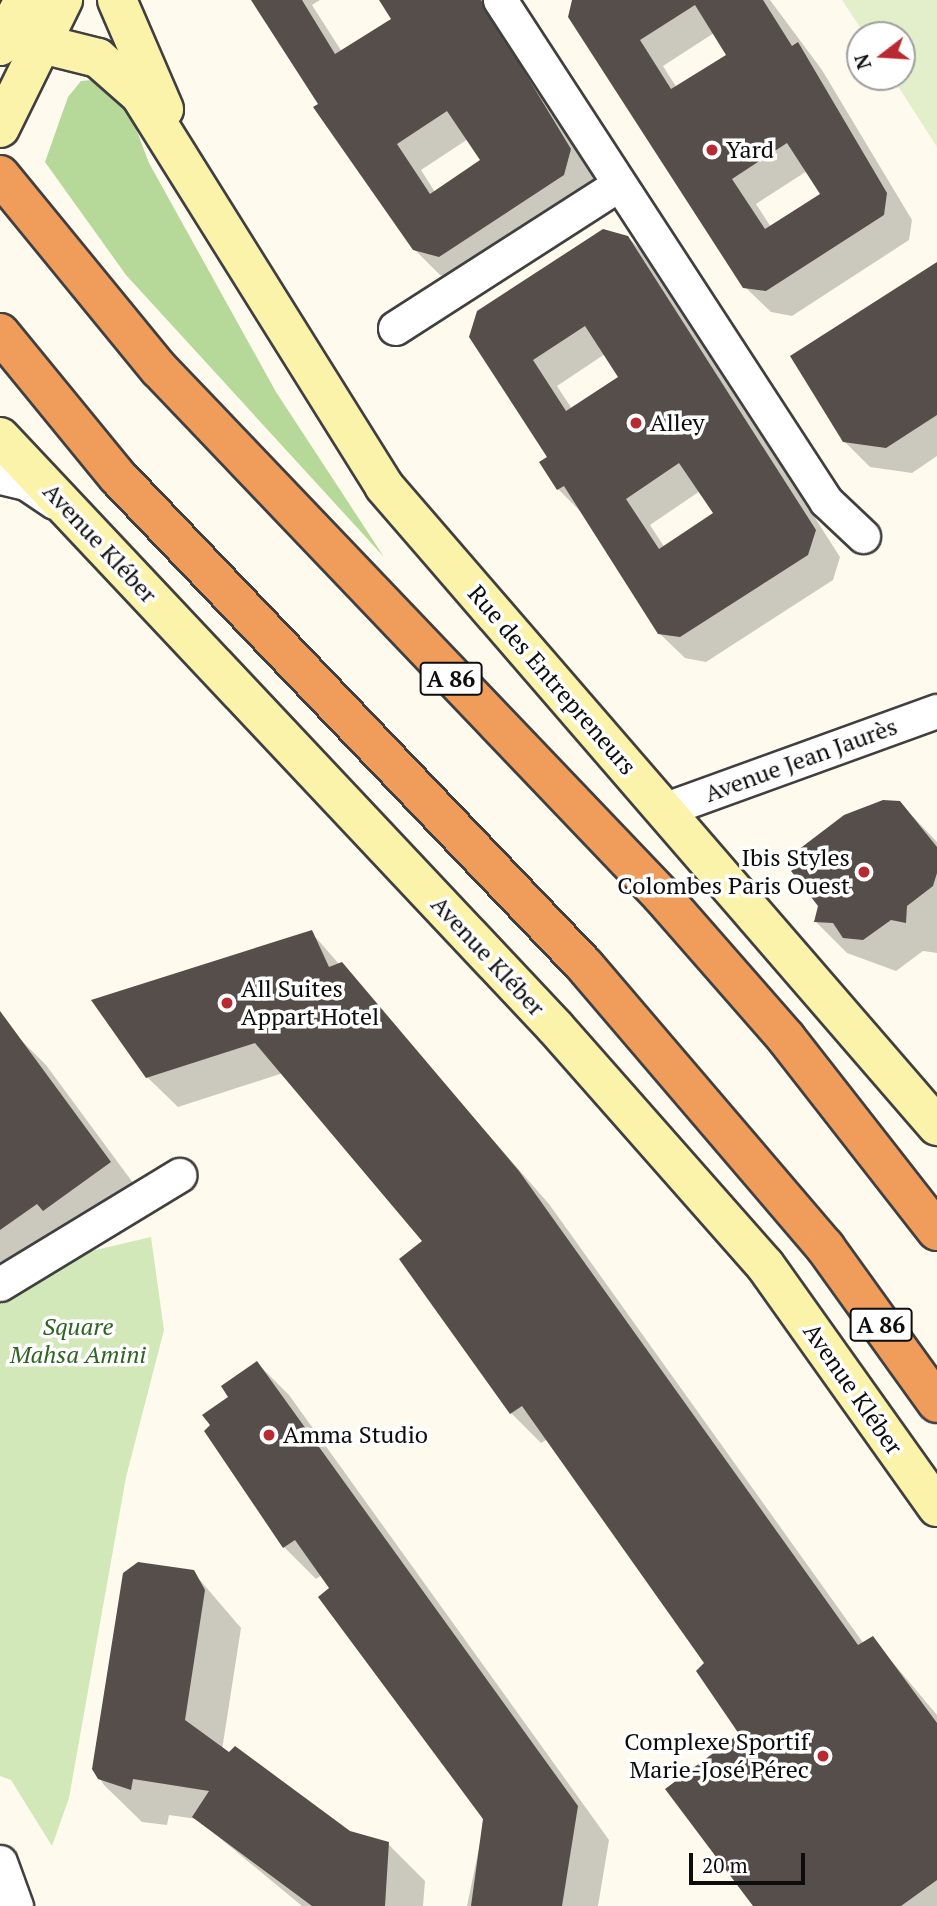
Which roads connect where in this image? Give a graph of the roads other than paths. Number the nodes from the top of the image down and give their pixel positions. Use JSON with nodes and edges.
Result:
{"nodes":[{"id":1,"x":24,"y":0,"type":"edge"},
{"id":2,"x":63,"y":0,"type":"edge"},
{"id":3,"x":117,"y":0,"type":"edge"},
{"id":4,"x":500,"y":0,"type":"edge"},
{"id":5,"x":16,"y":41,"type":"edge"},
{"id":6,"x":5,"y":118,"type":"edge"},
{"id":7,"x":0,"y":175,"type":"edge"},
{"id":8,"x":620,"y":184,"type":"junction"},
{"id":9,"x":207,"y":203,"type":"junction"},
{"id":10,"x":395,"y":328,"type":"dead end"},
{"id":11,"x":0,"y":333,"type":"edge"},
{"id":12,"x":0,"y":438,"type":"edge"},
{"id":13,"x":0,"y":477,"type":"edge"},
{"id":14,"x":74,"y":515,"type":"junction"},
{"id":15,"x":863,"y":536,"type":"dead end"},
{"id":16,"x":937,"y":711,"type":"edge"},
{"id":17,"x":666,"y":808,"type":"junction"},
{"id":18,"x":937,"y":1126,"type":"edge"},
{"id":19,"x":179,"y":1175,"type":"dead end"},
{"id":20,"x":937,"y":1231,"type":"edge"},
{"id":21,"x":0,"y":1284,"type":"edge"},
{"id":22,"x":937,"y":1403,"type":"edge"},
{"id":23,"x":935,"y":1505,"type":"edge"},
{"id":24,"x":0,"y":1862,"type":"edge"},
{"id":25,"x":16,"y":1906,"type":"edge"}],
"edges":[{"from":1,"to":5,"type":"street"},
{"from":2,"to":5,"type":"street"},
{"from":3,"to":9,"type":"street","name":"Rue des Entrepreneurs"},
{"from":4,"to":8,"type":"street"},
{"from":5,"to":6,"type":"street"},
{"from":5,"to":9,"type":"street","name":"Rue des Entrepreneurs"},
{"from":7,"to":20,"type":"highway","number":"A 86"},
{"from":8,"to":10,"type":"street"},
{"from":8,"to":15,"type":"street"},
{"from":9,"to":17,"type":"street","name":"Rue des Entrepreneurs"},
{"from":11,"to":22,"type":"highway","number":"A 86"},
{"from":12,"to":14,"type":"street","name":"Avenue Kléber"},
{"from":13,"to":14,"type":"street"},
{"from":14,"to":23,"type":"street","name":"Avenue Kléber"},
{"from":16,"to":17,"type":"street","name":"Avenue Jean Jaurès"},
{"from":17,"to":18,"type":"street","name":"Rue des Entrepreneurs"},
{"from":19,"to":21,"type":"street"},
{"from":24,"to":25,"type":"street"}]}
